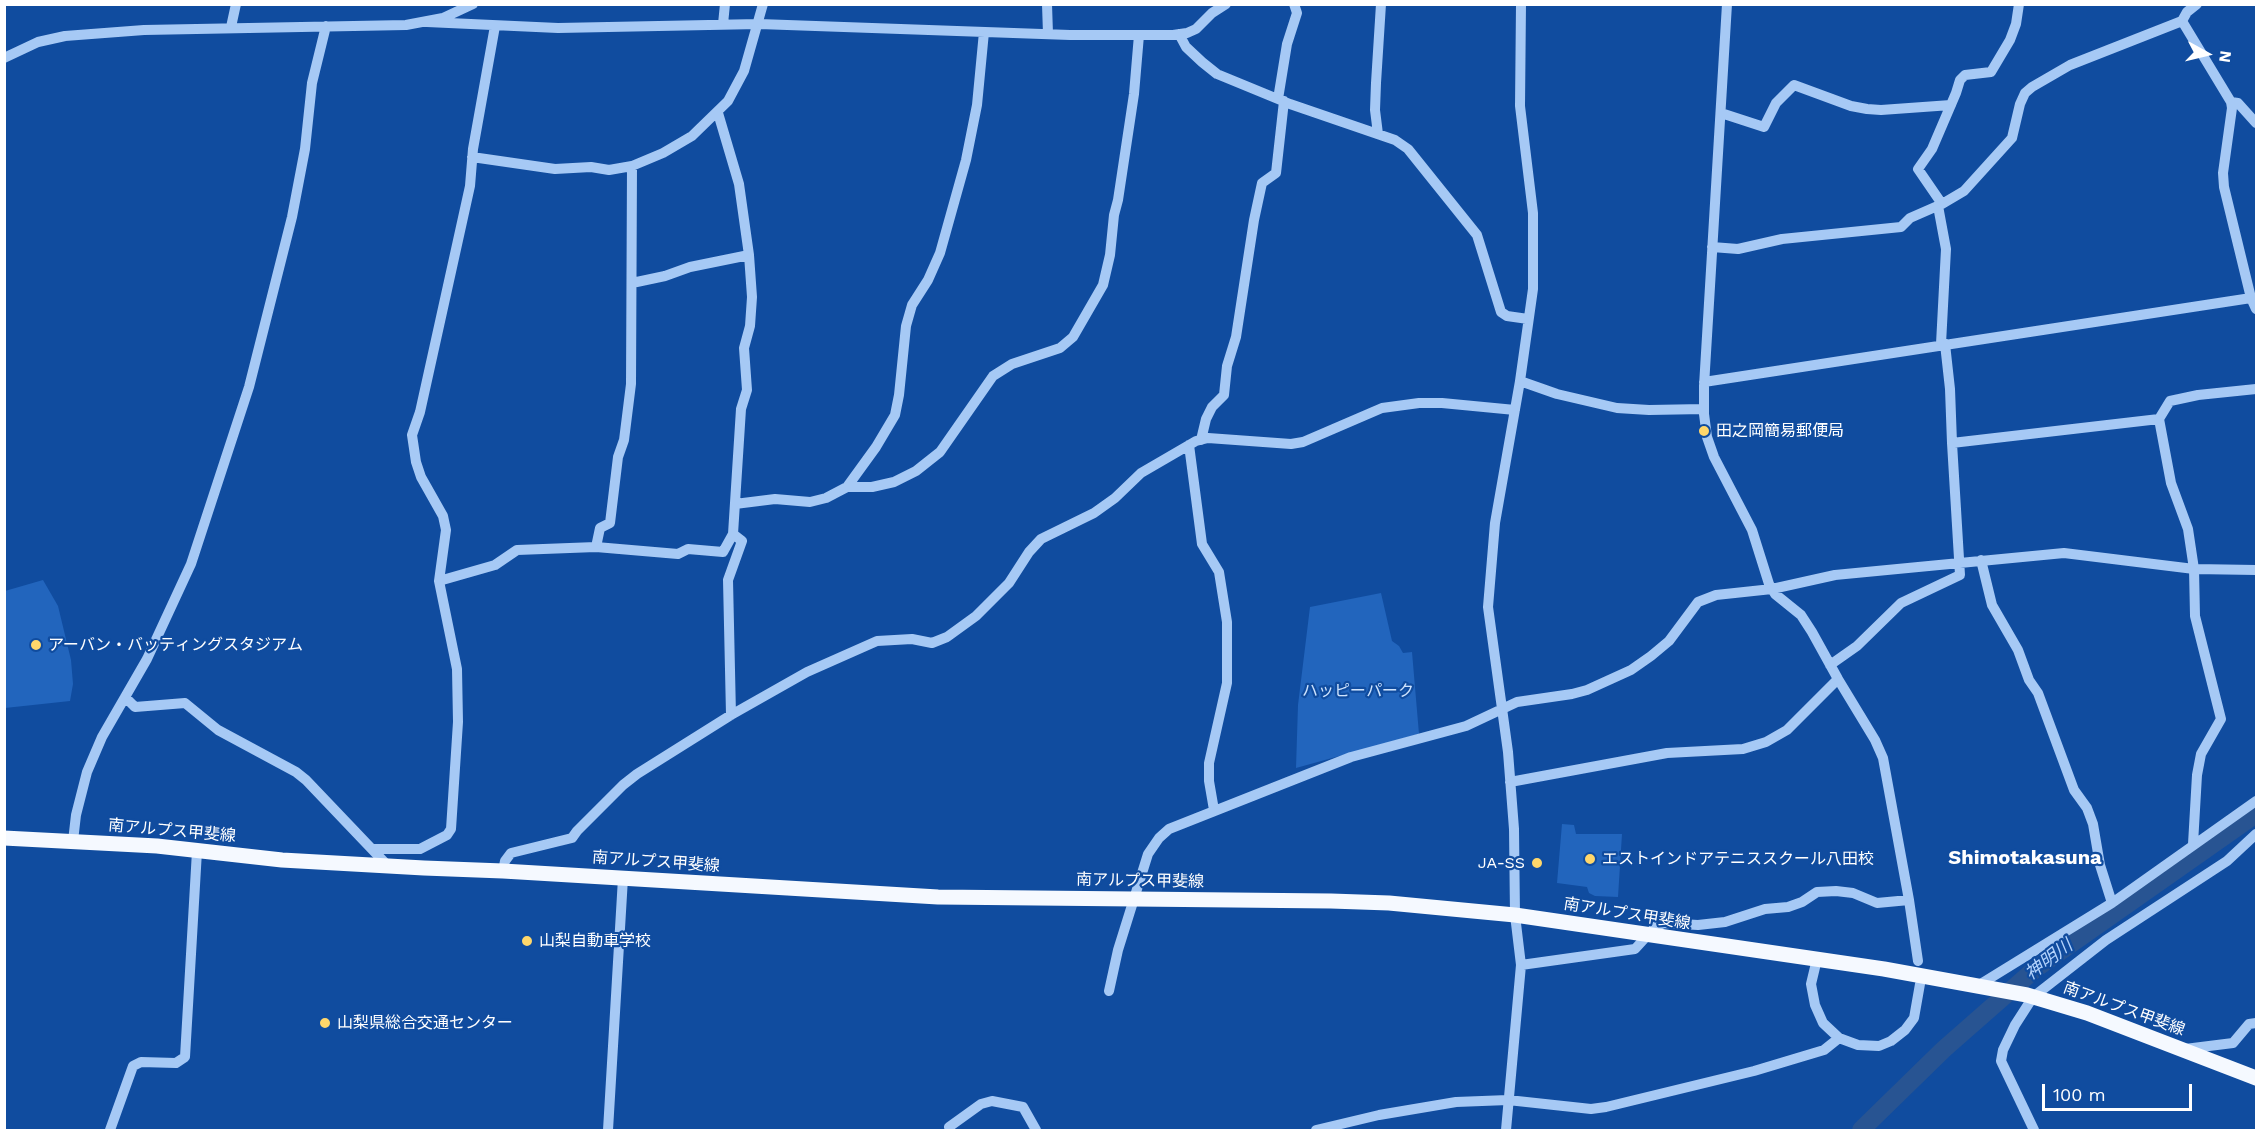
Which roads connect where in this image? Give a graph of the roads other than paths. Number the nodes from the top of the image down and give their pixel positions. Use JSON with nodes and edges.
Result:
{"nodes":[{"id":1,"x":236,"y":4,"type":"edge"},
{"id":2,"x":725,"y":4,"type":"edge"},
{"id":3,"x":763,"y":4,"type":"edge"},
{"id":4,"x":1047,"y":4,"type":"edge"},
{"id":5,"x":1226,"y":4,"type":"edge"},
{"id":6,"x":1294,"y":4,"type":"edge"},
{"id":7,"x":1381,"y":4,"type":"edge"},
{"id":8,"x":1521,"y":4,"type":"edge"},
{"id":9,"x":1727,"y":4,"type":"edge"},
{"id":10,"x":2019,"y":4,"type":"edge"},
{"id":11,"x":2197,"y":4,"type":"edge"},
{"id":12,"x":470,"y":5,"type":"edge"},
{"id":13,"x":2185,"y":12,"type":"edge"},
{"id":14,"x":427,"y":22,"type":"junction"},
{"id":15,"x":723,"y":24,"type":"junction"},
{"id":16,"x":759,"y":24,"type":"junction"},
{"id":17,"x":326,"y":26,"type":"junction"},
{"id":18,"x":495,"y":26,"type":"junction"},
{"id":19,"x":231,"y":27,"type":"junction"},
{"id":20,"x":984,"y":32,"type":"junction"},
{"id":21,"x":1048,"y":34,"type":"junction"},
{"id":22,"x":1179,"y":34,"type":"junction"},
{"id":23,"x":1139,"y":35,"type":"junction"},
{"id":24,"x":23,"y":49,"type":"junction"},
{"id":25,"x":4,"y":51,"type":"edge"},
{"id":26,"x":4,"y":58,"type":"edge"},
{"id":27,"x":1281,"y":100,"type":"junction"},
{"id":28,"x":2231,"y":102,"type":"junction"},
{"id":29,"x":1951,"y":105,"type":"junction"},
{"id":30,"x":1721,"y":112,"type":"junction"},
{"id":31,"x":718,"y":113,"type":"junction"},
{"id":32,"x":2256,"y":123,"type":"edge"},
{"id":33,"x":1378,"y":134,"type":"junction"},
{"id":34,"x":472,"y":157,"type":"junction"},
{"id":35,"x":632,"y":166,"type":"junction"},
{"id":36,"x":1940,"y":205,"type":"junction"},
{"id":37,"x":1712,"y":247,"type":"junction"},
{"id":38,"x":749,"y":255,"type":"junction"},
{"id":39,"x":632,"y":283,"type":"junction"},
{"id":40,"x":2251,"y":298,"type":"junction"},
{"id":41,"x":2256,"y":309,"type":"edge"},
{"id":42,"x":1528,"y":319,"type":"junction"},
{"id":43,"x":1943,"y":344,"type":"junction"},
{"id":44,"x":1520,"y":381,"type":"junction"},
{"id":45,"x":1704,"y":382,"type":"junction"},
{"id":46,"x":2256,"y":389,"type":"edge"},
{"id":47,"x":1704,"y":409,"type":"junction"},
{"id":48,"x":1515,"y":410,"type":"junction"},
{"id":49,"x":2159,"y":419,"type":"junction"},
{"id":50,"x":1201,"y":440,"type":"junction"},
{"id":51,"x":1952,"y":443,"type":"junction"},
{"id":52,"x":1190,"y":445,"type":"junction"},
{"id":53,"x":847,"y":487,"type":"junction"},
{"id":54,"x":735,"y":504,"type":"junction"},
{"id":55,"x":733,"y":534,"type":"junction"},
{"id":56,"x":596,"y":547,"type":"junction"},
{"id":57,"x":1981,"y":560,"type":"junction"},
{"id":58,"x":1959,"y":562,"type":"junction"},
{"id":59,"x":2194,"y":568,"type":"junction"},
{"id":60,"x":2256,"y":570,"type":"edge"},
{"id":61,"x":439,"y":581,"type":"junction"},
{"id":62,"x":1772,"y":589,"type":"junction"},
{"id":63,"x":1830,"y":665,"type":"junction"},
{"id":64,"x":1838,"y":679,"type":"junction"},
{"id":65,"x":125,"y":697,"type":"junction"},
{"id":66,"x":1501,"y":709,"type":"junction"},
{"id":67,"x":731,"y":715,"type":"junction"},
{"id":68,"x":1510,"y":782,"type":"junction"},
{"id":69,"x":2256,"y":801,"type":"edge"},
{"id":70,"x":1214,"y":810,"type":"junction"},
{"id":71,"x":2256,"y":834,"type":"edge"},
{"id":72,"x":4,"y":838,"type":"edge"},
{"id":73,"x":73,"y":841,"type":"junction"},
{"id":74,"x":2193,"y":844,"type":"junction"},
{"id":75,"x":373,"y":849,"type":"junction"},
{"id":76,"x":420,"y":849,"type":"junction"},
{"id":77,"x":197,"y":851,"type":"junction"},
{"id":78,"x":388,"y":866,"type":"junction"},
{"id":79,"x":424,"y":868,"type":"junction"},
{"id":80,"x":503,"y":871,"type":"junction"},
{"id":81,"x":623,"y":878,"type":"junction"},
{"id":82,"x":1134,"y":899,"type":"junction"},
{"id":83,"x":1909,"y":900,"type":"junction"},
{"id":84,"x":2112,"y":903,"type":"junction"},
{"id":85,"x":1515,"y":915,"type":"junction"},
{"id":86,"x":1648,"y":936,"type":"junction"},
{"id":87,"x":1818,"y":959,"type":"junction"},
{"id":88,"x":1918,"y":961,"type":"dead end"},
{"id":89,"x":1521,"y":965,"type":"junction"},
{"id":90,"x":1920,"y":984,"type":"dead end"},
{"id":91,"x":1986,"y":987,"type":"junction"},
{"id":92,"x":1109,"y":991,"type":"dead end"},
{"id":93,"x":2030,"y":996,"type":"junction"},
{"id":94,"x":2256,"y":1023,"type":"edge"},
{"id":95,"x":1839,"y":1038,"type":"junction"},
{"id":96,"x":2182,"y":1050,"type":"junction"},
{"id":97,"x":2256,"y":1078,"type":"edge"},
{"id":98,"x":1508,"y":1100,"type":"junction"},
{"id":99,"x":110,"y":1131,"type":"edge"},
{"id":100,"x":608,"y":1131,"type":"edge"},
{"id":101,"x":950,"y":1131,"type":"edge"},
{"id":102,"x":1036,"y":1131,"type":"edge"},
{"id":103,"x":1317,"y":1131,"type":"edge"},
{"id":104,"x":1506,"y":1131,"type":"edge"},
{"id":105,"x":2034,"y":1131,"type":"edge"}],
"edges":[{"from":1,"to":19,"type":"street"},
{"from":2,"to":15,"type":"street"},
{"from":3,"to":16,"type":"street"},
{"from":4,"to":21,"type":"street"},
{"from":5,"to":22,"type":"street"},
{"from":6,"to":27,"type":"street"},
{"from":7,"to":33,"type":"street"},
{"from":8,"to":42,"type":"street"},
{"from":9,"to":30,"type":"street"},
{"from":10,"to":29,"type":"street"},
{"from":11,"to":13,"type":"street"},
{"from":12,"to":14,"type":"street"},
{"from":13,"to":28,"type":"street"},
{"from":13,"to":36,"type":"street"},
{"from":14,"to":17,"type":"street"},
{"from":14,"to":18,"type":"street"},
{"from":15,"to":16,"type":"street"},
{"from":15,"to":18,"type":"street"},
{"from":16,"to":20,"type":"street"},
{"from":16,"to":31,"type":"street"},
{"from":17,"to":19,"type":"street"},
{"from":17,"to":65,"type":"street"},
{"from":18,"to":34,"type":"street"},
{"from":19,"to":24,"type":"street"},
{"from":20,"to":21,"type":"street"},
{"from":20,"to":53,"type":"street"},
{"from":21,"to":23,"type":"street"},
{"from":22,"to":23,"type":"street"},
{"from":22,"to":27,"type":"street"},
{"from":23,"to":53,"type":"street"},
{"from":24,"to":25,"type":"street"},
{"from":24,"to":26,"type":"street"},
{"from":27,"to":33,"type":"street"},
{"from":27,"to":50,"type":"street"},
{"from":28,"to":32,"type":"street"},
{"from":28,"to":40,"type":"street"},
{"from":29,"to":30,"type":"street"},
{"from":29,"to":36,"type":"street"},
{"from":30,"to":37,"type":"street"},
{"from":31,"to":35,"type":"street"},
{"from":31,"to":38,"type":"street"},
{"from":33,"to":42,"type":"street"},
{"from":34,"to":35,"type":"street"},
{"from":34,"to":61,"type":"street"},
{"from":35,"to":39,"type":"street"},
{"from":36,"to":37,"type":"street"},
{"from":36,"to":43,"type":"street"},
{"from":37,"to":45,"type":"street"},
{"from":38,"to":39,"type":"street"},
{"from":38,"to":54,"type":"street"},
{"from":39,"to":56,"type":"street"},
{"from":40,"to":41,"type":"street"},
{"from":40,"to":43,"type":"street"},
{"from":42,"to":44,"type":"street"},
{"from":43,"to":45,"type":"street"},
{"from":43,"to":51,"type":"street"},
{"from":44,"to":47,"type":"street"},
{"from":44,"to":48,"type":"street"},
{"from":45,"to":47,"type":"street"},
{"from":46,"to":49,"type":"street"},
{"from":47,"to":62,"type":"street"},
{"from":48,"to":50,"type":"street"},
{"from":48,"to":66,"type":"street"},
{"from":49,"to":51,"type":"street"},
{"from":49,"to":59,"type":"street"},
{"from":50,"to":52,"type":"street"},
{"from":51,"to":58,"type":"street"},
{"from":52,"to":67,"type":"street"},
{"from":52,"to":70,"type":"street"},
{"from":53,"to":54,"type":"street"},
{"from":54,"to":55,"type":"street"},
{"from":55,"to":56,"type":"street"},
{"from":55,"to":67,"type":"street"},
{"from":56,"to":61,"type":"street"},
{"from":57,"to":58,"type":"street"},
{"from":57,"to":59,"type":"street"},
{"from":57,"to":84,"type":"street"},
{"from":58,"to":62,"type":"street"},
{"from":58,"to":63,"type":"street"},
{"from":59,"to":60,"type":"street"},
{"from":59,"to":74,"type":"street"},
{"from":61,"to":76,"type":"street"},
{"from":62,"to":63,"type":"street"},
{"from":62,"to":66,"type":"street"},
{"from":63,"to":64,"type":"street"},
{"from":64,"to":68,"type":"street"},
{"from":64,"to":83,"type":"street"},
{"from":65,"to":73,"type":"street"},
{"from":65,"to":75,"type":"street"},
{"from":66,"to":68,"type":"street"},
{"from":66,"to":70,"type":"street"},
{"from":67,"to":80,"type":"street"},
{"from":68,"to":85,"type":"street"},
{"from":69,"to":74,"type":"street"},
{"from":70,"to":82,"type":"street"},
{"from":71,"to":93,"type":"street"},
{"from":72,"to":73,"type":"main road","name":"南アルプス甲斐線"},
{"from":73,"to":77,"type":"main road","name":"南アルプス甲斐線"},
{"from":74,"to":84,"type":"street"},
{"from":75,"to":76,"type":"street"},
{"from":75,"to":78,"type":"street"},
{"from":76,"to":79,"type":"street"},
{"from":77,"to":78,"type":"main road","name":"南アルプス甲斐線"},
{"from":77,"to":99,"type":"street"},
{"from":78,"to":79,"type":"main road","name":"南アルプス甲斐線"},
{"from":79,"to":80,"type":"main road","name":"南アルプス甲斐線"},
{"from":80,"to":81,"type":"main road","name":"南アルプス甲斐線"},
{"from":81,"to":82,"type":"main road","name":"南アルプス甲斐線"},
{"from":81,"to":100,"type":"street"},
{"from":82,"to":85,"type":"main road","name":"南アルプス甲斐線"},
{"from":82,"to":92,"type":"street"},
{"from":83,"to":86,"type":"street"},
{"from":83,"to":88,"type":"street"},
{"from":84,"to":91,"type":"street"},
{"from":85,"to":86,"type":"main road","name":"南アルプス甲斐線"},
{"from":85,"to":89,"type":"street"},
{"from":86,"to":87,"type":"main road","name":"南アルプス甲斐線"},
{"from":86,"to":89,"type":"street"},
{"from":87,"to":91,"type":"main road","name":"南アルプス甲斐線"},
{"from":87,"to":95,"type":"street"},
{"from":89,"to":98,"type":"street"},
{"from":90,"to":95,"type":"street"},
{"from":91,"to":93,"type":"main road","name":"南アルプス甲斐線"},
{"from":93,"to":96,"type":"main road","name":"南アルプス甲斐線"},
{"from":93,"to":105,"type":"street"},
{"from":94,"to":96,"type":"street"},
{"from":95,"to":98,"type":"street"},
{"from":96,"to":97,"type":"main road","name":"南アルプス甲斐線"},
{"from":98,"to":103,"type":"street"},
{"from":98,"to":104,"type":"street"},
{"from":101,"to":102,"type":"street"}]}
